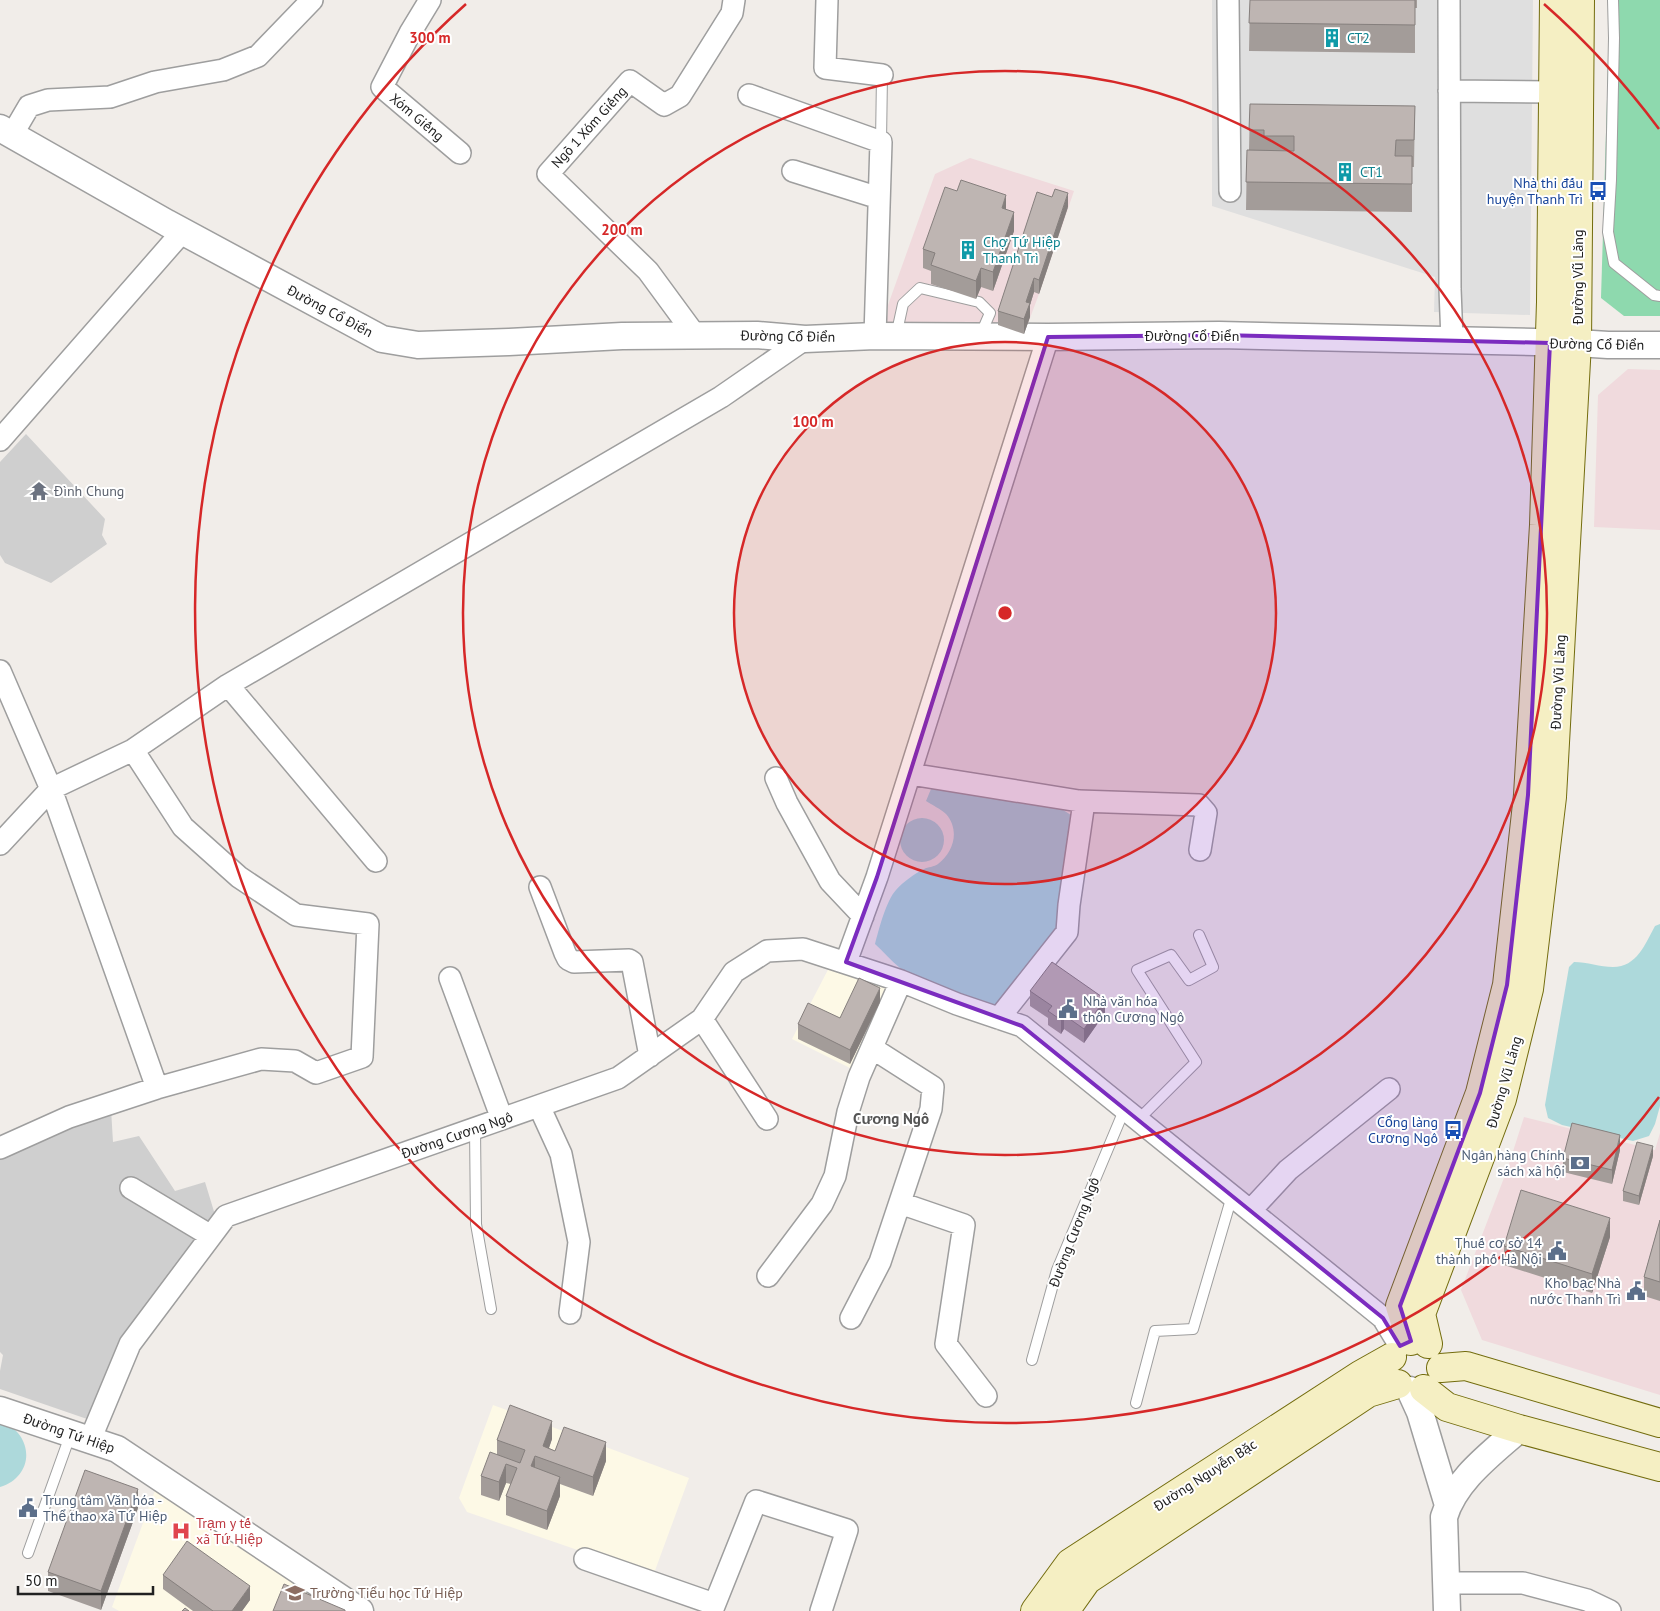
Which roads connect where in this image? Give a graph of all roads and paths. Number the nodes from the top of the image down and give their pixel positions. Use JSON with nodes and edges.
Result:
{"nodes":[{"id":1,"x":312,"y":0,"type":"edge"},
{"id":2,"x":430,"y":0,"type":"edge"},
{"id":3,"x":734,"y":0,"type":"edge"},
{"id":4,"x":827,"y":0,"type":"edge"},
{"id":5,"x":1228,"y":0,"type":"edge"},
{"id":6,"x":1449,"y":0,"type":"edge"},
{"id":7,"x":1554,"y":0,"type":"edge"},
{"id":8,"x":1580,"y":0,"type":"edge"},
{"id":9,"x":1613,"y":0,"type":"edge"},
{"id":10,"x":882,"y":75,"type":"joint"},
{"id":11,"x":1449,"y":92,"type":"junction"},
{"id":12,"x":1553,"y":92,"type":"junction"},
{"id":13,"x":749,"y":95,"type":"dead end"},
{"id":14,"x":6,"y":132,"type":"edge"},
{"id":15,"x":881,"y":142,"type":"junction"},
{"id":16,"x":460,"y":153,"type":"dead end"},
{"id":17,"x":793,"y":171,"type":"dead end"},
{"id":18,"x":1230,"y":191,"type":"dead end"},
{"id":19,"x":880,"y":198,"type":"junction"},
{"id":20,"x":183,"y":232,"type":"junction"},
{"id":21,"x":1660,"y":296,"type":"edge"},
{"id":22,"x":695,"y":335,"type":"junction"},
{"id":23,"x":885,"y":336,"type":"junction"},
{"id":24,"x":980,"y":336,"type":"junction"},
{"id":25,"x":1048,"y":337,"type":"junction"},
{"id":26,"x":805,"y":339,"type":"junction"},
{"id":27,"x":1452,"y":340,"type":"junction"},
{"id":28,"x":1550,"y":343,"type":"junction"},
{"id":29,"x":1577,"y":343,"type":"junction"},
{"id":30,"x":1660,"y":345,"type":"edge"},
{"id":31,"x":0,"y":440,"type":"edge"},
{"id":32,"x":0,"y":671,"type":"edge"},
{"id":33,"x":228,"y":685,"type":"junction"},
{"id":34,"x":1546,"y":686,"type":"junction"},
{"id":35,"x":133,"y":750,"type":"junction"},
{"id":36,"x":910,"y":774,"type":"junction"},
{"id":37,"x":776,"y":778,"type":"dead end"},
{"id":38,"x":51,"y":789,"type":"junction"},
{"id":39,"x":1084,"y":802,"type":"junction"},
{"id":40,"x":0,"y":844,"type":"edge"},
{"id":41,"x":1200,"y":850,"type":"dead end"},
{"id":42,"x":376,"y":861,"type":"dead end"},
{"id":43,"x":540,"y":887,"type":"dead end"},
{"id":44,"x":863,"y":916,"type":"junction"},
{"id":45,"x":1199,"y":936,"type":"dead end"},
{"id":46,"x":846,"y":962,"type":"junction"},
{"id":47,"x":450,"y":978,"type":"dead end"},
{"id":48,"x":901,"y":981,"type":"junction"},
{"id":49,"x":999,"y":1018,"type":"junction"},
{"id":50,"x":702,"y":1019,"type":"junction"},
{"id":51,"x":872,"y":1048,"type":"junction"},
{"id":52,"x":650,"y":1056,"type":"junction"},
{"id":53,"x":157,"y":1088,"type":"junction"},
{"id":54,"x":1389,"y":1089,"type":"dead end"},
{"id":55,"x":539,"y":1106,"type":"junction"},
{"id":56,"x":1132,"y":1114,"type":"junction"},
{"id":57,"x":502,"y":1119,"type":"junction"},
{"id":58,"x":767,"y":1119,"type":"dead end"},
{"id":59,"x":475,"y":1128,"type":"junction"},
{"id":60,"x":0,"y":1148,"type":"edge"},
{"id":61,"x":131,"y":1188,"type":"dead end"},
{"id":62,"x":1233,"y":1195,"type":"junction"},
{"id":63,"x":900,"y":1203,"type":"junction"},
{"id":64,"x":1251,"y":1210,"type":"junction"},
{"id":65,"x":211,"y":1236,"type":"junction"},
{"id":66,"x":768,"y":1276,"type":"dead end"},
{"id":67,"x":491,"y":1309,"type":"dead end"},
{"id":68,"x":570,"y":1313,"type":"dead end"},
{"id":69,"x":851,"y":1318,"type":"dead end"},
{"id":70,"x":1408,"y":1347,"type":"junction"},
{"id":71,"x":1032,"y":1360,"type":"dead end"},
{"id":72,"x":1441,"y":1368,"type":"junction"},
{"id":73,"x":1411,"y":1388,"type":"junction"},
{"id":74,"x":986,"y":1396,"type":"dead end"},
{"id":75,"x":1136,"y":1402,"type":"dead end"},
{"id":76,"x":0,"y":1410,"type":"edge"},
{"id":77,"x":1660,"y":1423,"type":"edge"},
{"id":78,"x":1519,"y":1429,"type":"junction"},
{"id":79,"x":81,"y":1436,"type":"junction"},
{"id":80,"x":1658,"y":1460,"type":"edge"},
{"id":81,"x":1448,"y":1505,"type":"junction"},
{"id":82,"x":28,"y":1553,"type":"dead end"},
{"id":83,"x":585,"y":1559,"type":"dead end"},
{"id":84,"x":1446,"y":1583,"type":"junction"},
{"id":85,"x":1054,"y":1605,"type":"edge"},
{"id":86,"x":713,"y":1608,"type":"edge"},
{"id":87,"x":360,"y":1611,"type":"edge"},
{"id":88,"x":821,"y":1611,"type":"edge"},
{"id":89,"x":1448,"y":1611,"type":"edge"},
{"id":90,"x":1610,"y":1611,"type":"edge"}],
"edges":[{"from":1,"to":14,"type":"street"},
{"from":2,"to":16,"type":"street","name":"Xóm Giếng"},
{"from":3,"to":22,"type":"street","name":"Ngõ 1 Xóm Giếng"},
{"from":4,"to":10,"type":"street"},
{"from":5,"to":18,"type":"street"},
{"from":6,"to":11,"type":"street"},
{"from":7,"to":12,"type":"main road","name":"Đường Vũ Lăng"},
{"from":8,"to":29,"type":"main road","name":"Đường Vũ Lăng"},
{"from":9,"to":21,"type":"lane"},
{"from":10,"to":15,"type":"lane"},
{"from":11,"to":12,"type":"street"},
{"from":11,"to":27,"type":"street"},
{"from":12,"to":28,"type":"main road","name":"Đường Vũ Lăng"},
{"from":13,"to":15,"type":"street"},
{"from":14,"to":20,"type":"street","name":"Đường Cổ Điển"},
{"from":15,"to":19,"type":"street"},
{"from":17,"to":19,"type":"street"},
{"from":19,"to":23,"type":"street"},
{"from":20,"to":22,"type":"street","name":"Đường Cổ Điển"},
{"from":20,"to":31,"type":"street"},
{"from":22,"to":26,"type":"street","name":"Đường Cổ Điển"},
{"from":23,"to":24,"type":"street","name":"Đường Cổ Điển"},
{"from":23,"to":24,"type":"lane"},
{"from":23,"to":26,"type":"street","name":"Đường Cổ Điển"},
{"from":24,"to":25,"type":"street","name":"Đường Cổ Điển"},
{"from":25,"to":27,"type":"street","name":"Đường Cổ Điển"},
{"from":25,"to":36,"type":"street"},
{"from":26,"to":33,"type":"street"},
{"from":27,"to":28,"type":"street","name":"Đường Cổ Điển"},
{"from":28,"to":29,"type":"street","name":"Đường Cổ Điển"},
{"from":28,"to":34,"type":"main road","name":"Đường Vũ Lăng"},
{"from":29,"to":30,"type":"street","name":"Đường Cổ Điển"},
{"from":29,"to":34,"type":"main road","name":"Đường Vũ Lăng"},
{"from":32,"to":38,"type":"street"},
{"from":33,"to":35,"type":"street"},
{"from":33,"to":42,"type":"street"},
{"from":34,"to":70,"type":"main road","name":"Đường Vũ Lăng"},
{"from":35,"to":38,"type":"street"},
{"from":35,"to":53,"type":"street"},
{"from":36,"to":39,"type":"street"},
{"from":36,"to":44,"type":"street"},
{"from":37,"to":44,"type":"street"},
{"from":38,"to":40,"type":"street"},
{"from":38,"to":53,"type":"street"},
{"from":39,"to":41,"type":"street"},
{"from":39,"to":49,"type":"street"},
{"from":43,"to":52,"type":"street"},
{"from":44,"to":46,"type":"street"},
{"from":45,"to":56,"type":"lane","name":"Đường Cương Ngô"},
{"from":46,"to":48,"type":"street","name":"Đường Cương Ngô"},
{"from":46,"to":50,"type":"street","name":"Đường Cương Ngô"},
{"from":47,"to":57,"type":"street"},
{"from":48,"to":49,"type":"street","name":"Đường Cương Ngô"},
{"from":48,"to":51,"type":"street"},
{"from":49,"to":56,"type":"street","name":"Đường Cương Ngô"},
{"from":50,"to":52,"type":"street","name":"Đường Cương Ngô"},
{"from":50,"to":58,"type":"street"},
{"from":51,"to":63,"type":"street"},
{"from":51,"to":66,"type":"street"},
{"from":52,"to":55,"type":"street","name":"Đường Cương Ngô"},
{"from":53,"to":60,"type":"street"},
{"from":54,"to":64,"type":"street"},
{"from":55,"to":57,"type":"street","name":"Đường Cương Ngô"},
{"from":55,"to":68,"type":"street"},
{"from":56,"to":62,"type":"street","name":"Đường Cương Ngô"},
{"from":56,"to":71,"type":"lane","name":"Đường Cương Ngô"},
{"from":57,"to":59,"type":"street","name":"Đường Cương Ngô"},
{"from":59,"to":65,"type":"street","name":"Đường Cương Ngô"},
{"from":59,"to":67,"type":"lane"},
{"from":61,"to":65,"type":"street"},
{"from":62,"to":64,"type":"street","name":"Đường Cương Ngô"},
{"from":62,"to":75,"type":"lane"},
{"from":63,"to":69,"type":"street"},
{"from":63,"to":74,"type":"street"},
{"from":64,"to":70,"type":"street","name":"Đường Cương Ngô"},
{"from":65,"to":79,"type":"street","name":"Đường Cương Ngô"},
{"from":70,"to":72,"type":"main road"},
{"from":70,"to":73,"type":"main road"},
{"from":70,"to":85,"type":"main road","name":"Đường Nguyễn Bặc"},
{"from":72,"to":73,"type":"main road"},
{"from":72,"to":77,"type":"main road"},
{"from":73,"to":78,"type":"main road"},
{"from":73,"to":81,"type":"street"},
{"from":73,"to":85,"type":"main road","name":"Đường Nguyễn Bặc"},
{"from":76,"to":79,"type":"street","name":"Đường Tứ Hiệp"},
{"from":78,"to":80,"type":"main road"},
{"from":78,"to":81,"type":"street"},
{"from":79,"to":82,"type":"lane"},
{"from":79,"to":87,"type":"street","name":"Đường Tứ Hiệp"},
{"from":81,"to":84,"type":"street"},
{"from":83,"to":86,"type":"street"},
{"from":84,"to":89,"type":"street"},
{"from":84,"to":90,"type":"street"},
{"from":86,"to":88,"type":"street"}]}
